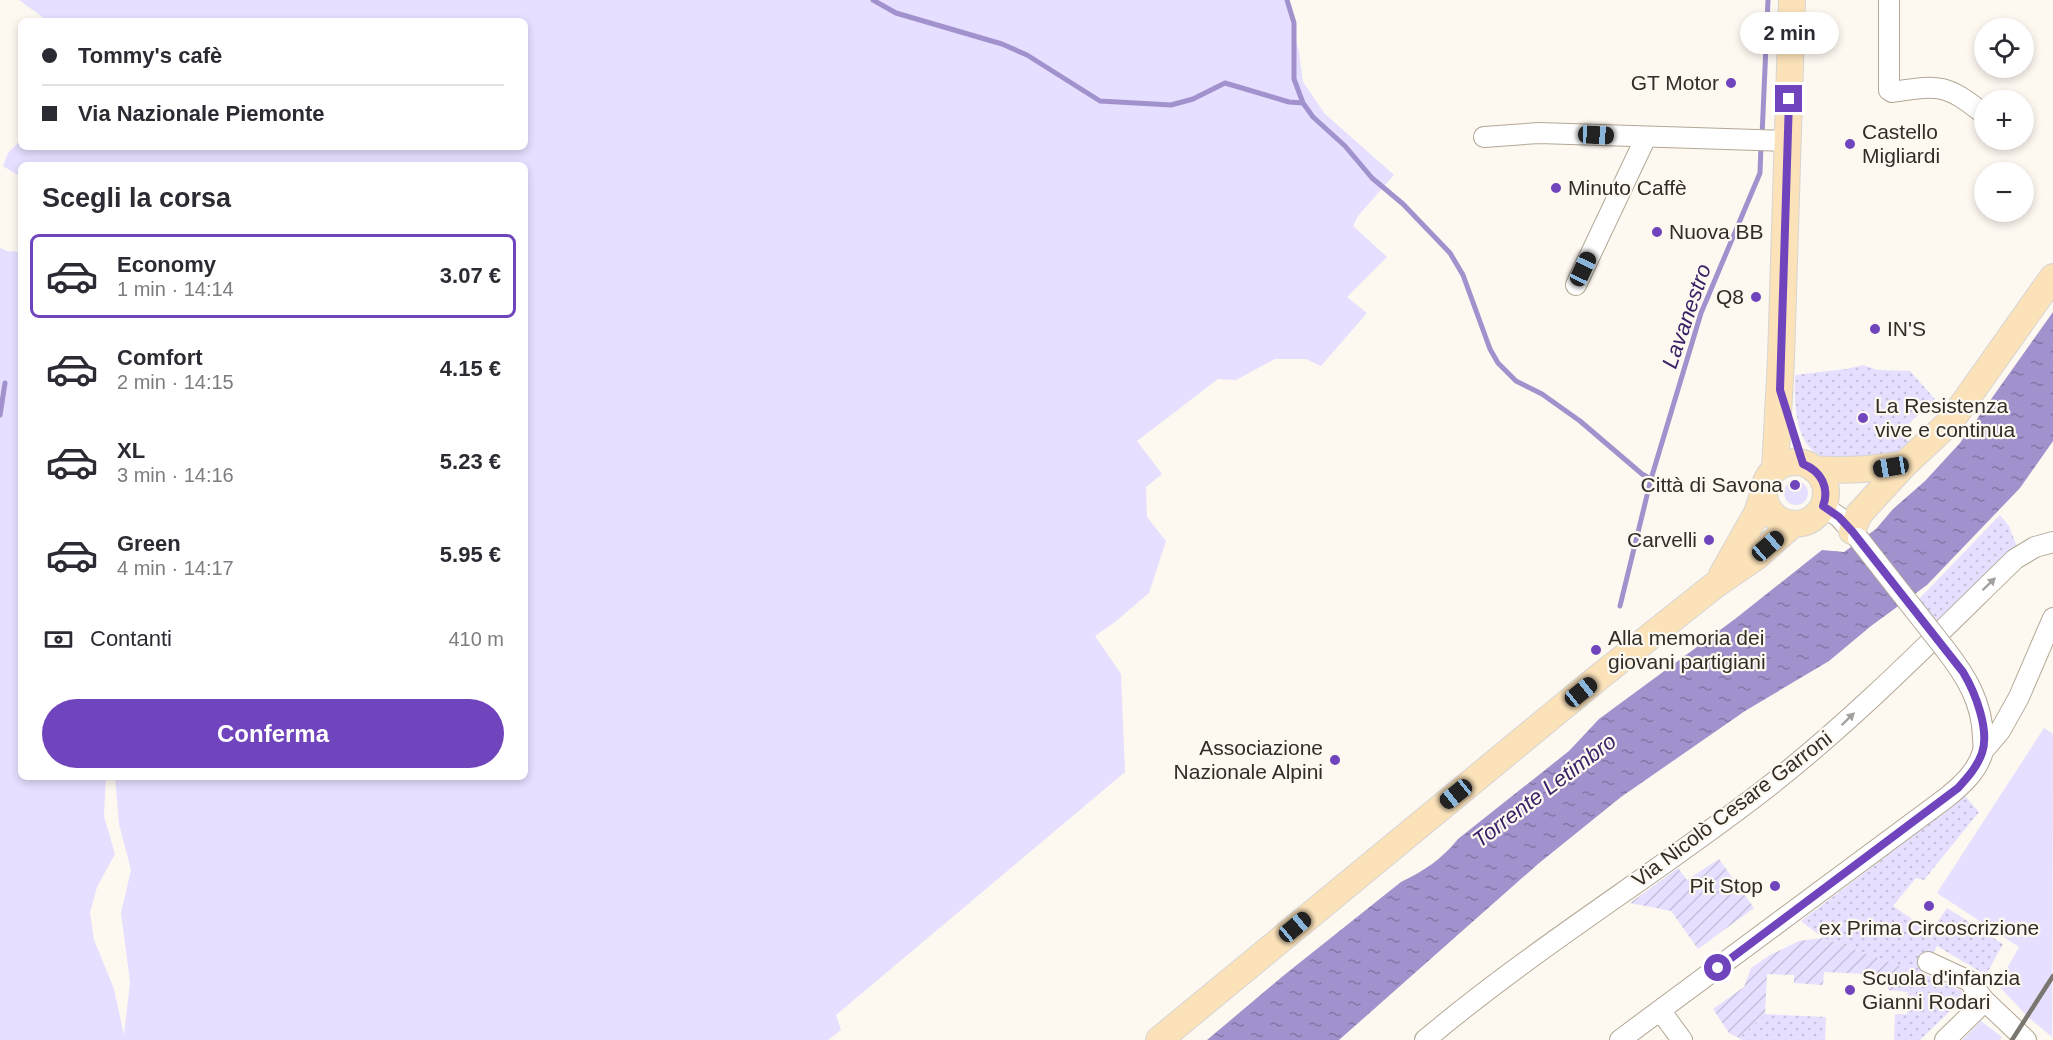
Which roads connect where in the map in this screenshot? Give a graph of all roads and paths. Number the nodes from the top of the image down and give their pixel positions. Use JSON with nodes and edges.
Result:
{"nodes":[{"id":1,"x":1792,"y":0,"type":"edge"},
{"id":2,"x":1889,"y":0,"type":"edge"},
{"id":3,"x":1974,"y":107,"type":"edge"},
{"id":4,"x":1484,"y":137,"type":"dead end"},
{"id":5,"x":1646,"y":137,"type":"junction"},
{"id":6,"x":1782,"y":141,"type":"junction"},
{"id":7,"x":2053,"y":277,"type":"edge"},
{"id":8,"x":1576,"y":285,"type":"dead end"},
{"id":9,"x":1780,"y":390,"type":"junction"},
{"id":10,"x":1905,"y":464,"type":"junction"},
{"id":11,"x":1809,"y":466,"type":"junction"},
{"id":12,"x":1770,"y":479,"type":"junction"},
{"id":13,"x":1824,"y":500,"type":"junction"},
{"id":14,"x":1793,"y":524,"type":"junction"},
{"id":15,"x":1855,"y":534,"type":"junction"},
{"id":16,"x":2053,"y":542,"type":"edge"},
{"id":17,"x":1715,"y":585,"type":"junction"},
{"id":18,"x":2053,"y":618,"type":"edge"},
{"id":19,"x":1983,"y":751,"type":"junction"},
{"id":20,"x":1928,"y":962,"type":"dead end"},
{"id":21,"x":1985,"y":1001,"type":"junction"},
{"id":22,"x":1660,"y":1010,"type":"junction"},
{"id":23,"x":1159,"y":1040,"type":"edge"},
{"id":24,"x":1425,"y":1040,"type":"edge"},
{"id":25,"x":1620,"y":1040,"type":"edge"},
{"id":26,"x":1682,"y":1040,"type":"edge"},
{"id":27,"x":1946,"y":1040,"type":"edge"},
{"id":28,"x":2026,"y":1040,"type":"edge"}],
"edges":[{"from":1,"to":6,"type":"main road"},
{"from":2,"to":3,"type":"street"},
{"from":4,"to":5,"type":"street"},
{"from":5,"to":6,"type":"street"},
{"from":5,"to":8,"type":"street"},
{"from":6,"to":9,"type":"main road"},
{"from":7,"to":10,"type":"main road"},
{"from":9,"to":11,"type":"main road"},
{"from":9,"to":12,"type":"main road"},
{"from":10,"to":11,"type":"main road"},
{"from":10,"to":13,"type":"main road"},
{"from":10,"to":15,"type":"main road"},
{"from":11,"to":12,"type":"main road"},
{"from":11,"to":13,"type":"main road"},
{"from":12,"to":14,"type":"main road"},
{"from":12,"to":17,"type":"main road"},
{"from":13,"to":14,"type":"main road"},
{"from":13,"to":15,"type":"street"},
{"from":14,"to":17,"type":"main road"},
{"from":15,"to":19,"type":"street","bridge":true},
{"from":24,"to":16,"type":"street","name":"Via Nicolò Cesare Garroni","one_way":true},
{"from":17,"to":23,"type":"main road"},
{"from":18,"to":19,"type":"street"},
{"from":19,"to":22,"type":"street"},
{"from":20,"to":21,"type":"street"},
{"from":21,"to":27,"type":"street"},
{"from":21,"to":28,"type":"street"},
{"from":22,"to":25,"type":"street"},
{"from":22,"to":26,"type":"street"}]}
